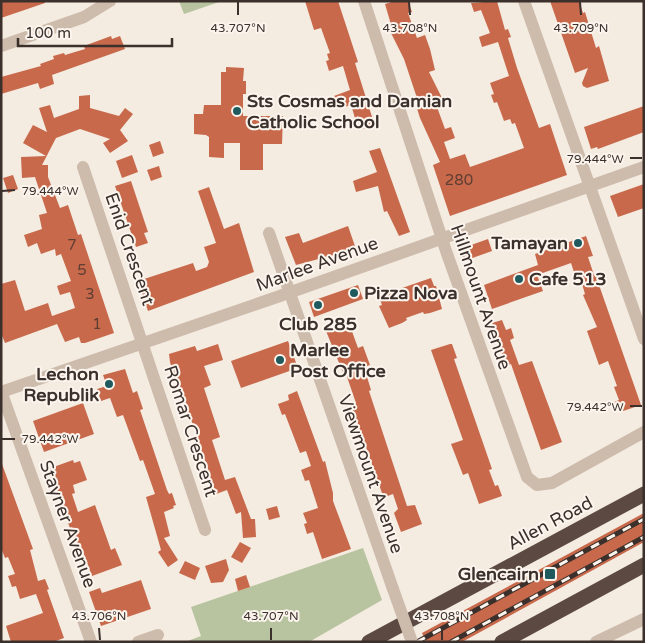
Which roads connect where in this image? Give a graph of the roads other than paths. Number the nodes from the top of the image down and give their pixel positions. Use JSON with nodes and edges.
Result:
{"nodes":[{"id":1,"x":110,"y":1,"type":"edge"},
{"id":2,"x":364,"y":1,"type":"edge"},
{"id":3,"x":524,"y":1,"type":"edge"},
{"id":4,"x":1,"y":46,"type":"edge"},
{"id":5,"x":83,"y":167,"type":"dead end"},
{"id":6,"x":644,"y":167,"type":"edge"},
{"id":7,"x":590,"y":185,"type":"junction"},
{"id":8,"x":269,"y":233,"type":"dead end"},
{"id":9,"x":442,"y":239,"type":"junction"},
{"id":10,"x":288,"y":293,"type":"junction"},
{"id":11,"x":644,"y":339,"type":"edge"},
{"id":12,"x":144,"y":343,"type":"junction"},
{"id":13,"x":1,"y":391,"type":"edge"},
{"id":14,"x":644,"y":432,"type":"edge"},
{"id":15,"x":644,"y":494,"type":"edge"},
{"id":16,"x":205,"y":530,"type":"dead end"},
{"id":17,"x":644,"y":565,"type":"edge"},
{"id":18,"x":644,"y":619,"type":"edge"},
{"id":19,"x":158,"y":635,"type":"dead end"},
{"id":20,"x":91,"y":642,"type":"edge"},
{"id":21,"x":138,"y":642,"type":"edge"},
{"id":22,"x":369,"y":642,"type":"edge"},
{"id":23,"x":412,"y":642,"type":"edge"},
{"id":24,"x":502,"y":642,"type":"edge"},
{"id":25,"x":596,"y":642,"type":"edge"}],
"edges":[{"from":1,"to":4,"type":"street"},
{"from":2,"to":9,"type":"street","name":"Hillmount Avenue"},
{"from":3,"to":7,"type":"street"},
{"from":5,"to":12,"type":"street","name":"Enid Crescent"},
{"from":6,"to":7,"type":"street","name":"Marlee Avenue"},
{"from":7,"to":9,"type":"street","name":"Marlee Avenue"},
{"from":7,"to":11,"type":"street"},
{"from":8,"to":10,"type":"street","name":"Viewmount Avenue"},
{"from":9,"to":10,"type":"street","name":"Marlee Avenue"},
{"from":9,"to":14,"type":"street","name":"Hillmount Avenue"},
{"from":10,"to":12,"type":"street","name":"Marlee Avenue"},
{"from":10,"to":23,"type":"street","name":"Viewmount Avenue","bridge":true},
{"from":12,"to":13,"type":"street","name":"Marlee Avenue"},
{"from":12,"to":16,"type":"street","name":"Romar Crescent"},
{"from":13,"to":20,"type":"street","name":"Stayner Avenue"},
{"from":15,"to":22,"type":"highway","name":"Allen Road"},
{"from":17,"to":24,"type":"highway"},
{"from":18,"to":25,"type":"street"},
{"from":19,"to":21,"type":"street"}]}
